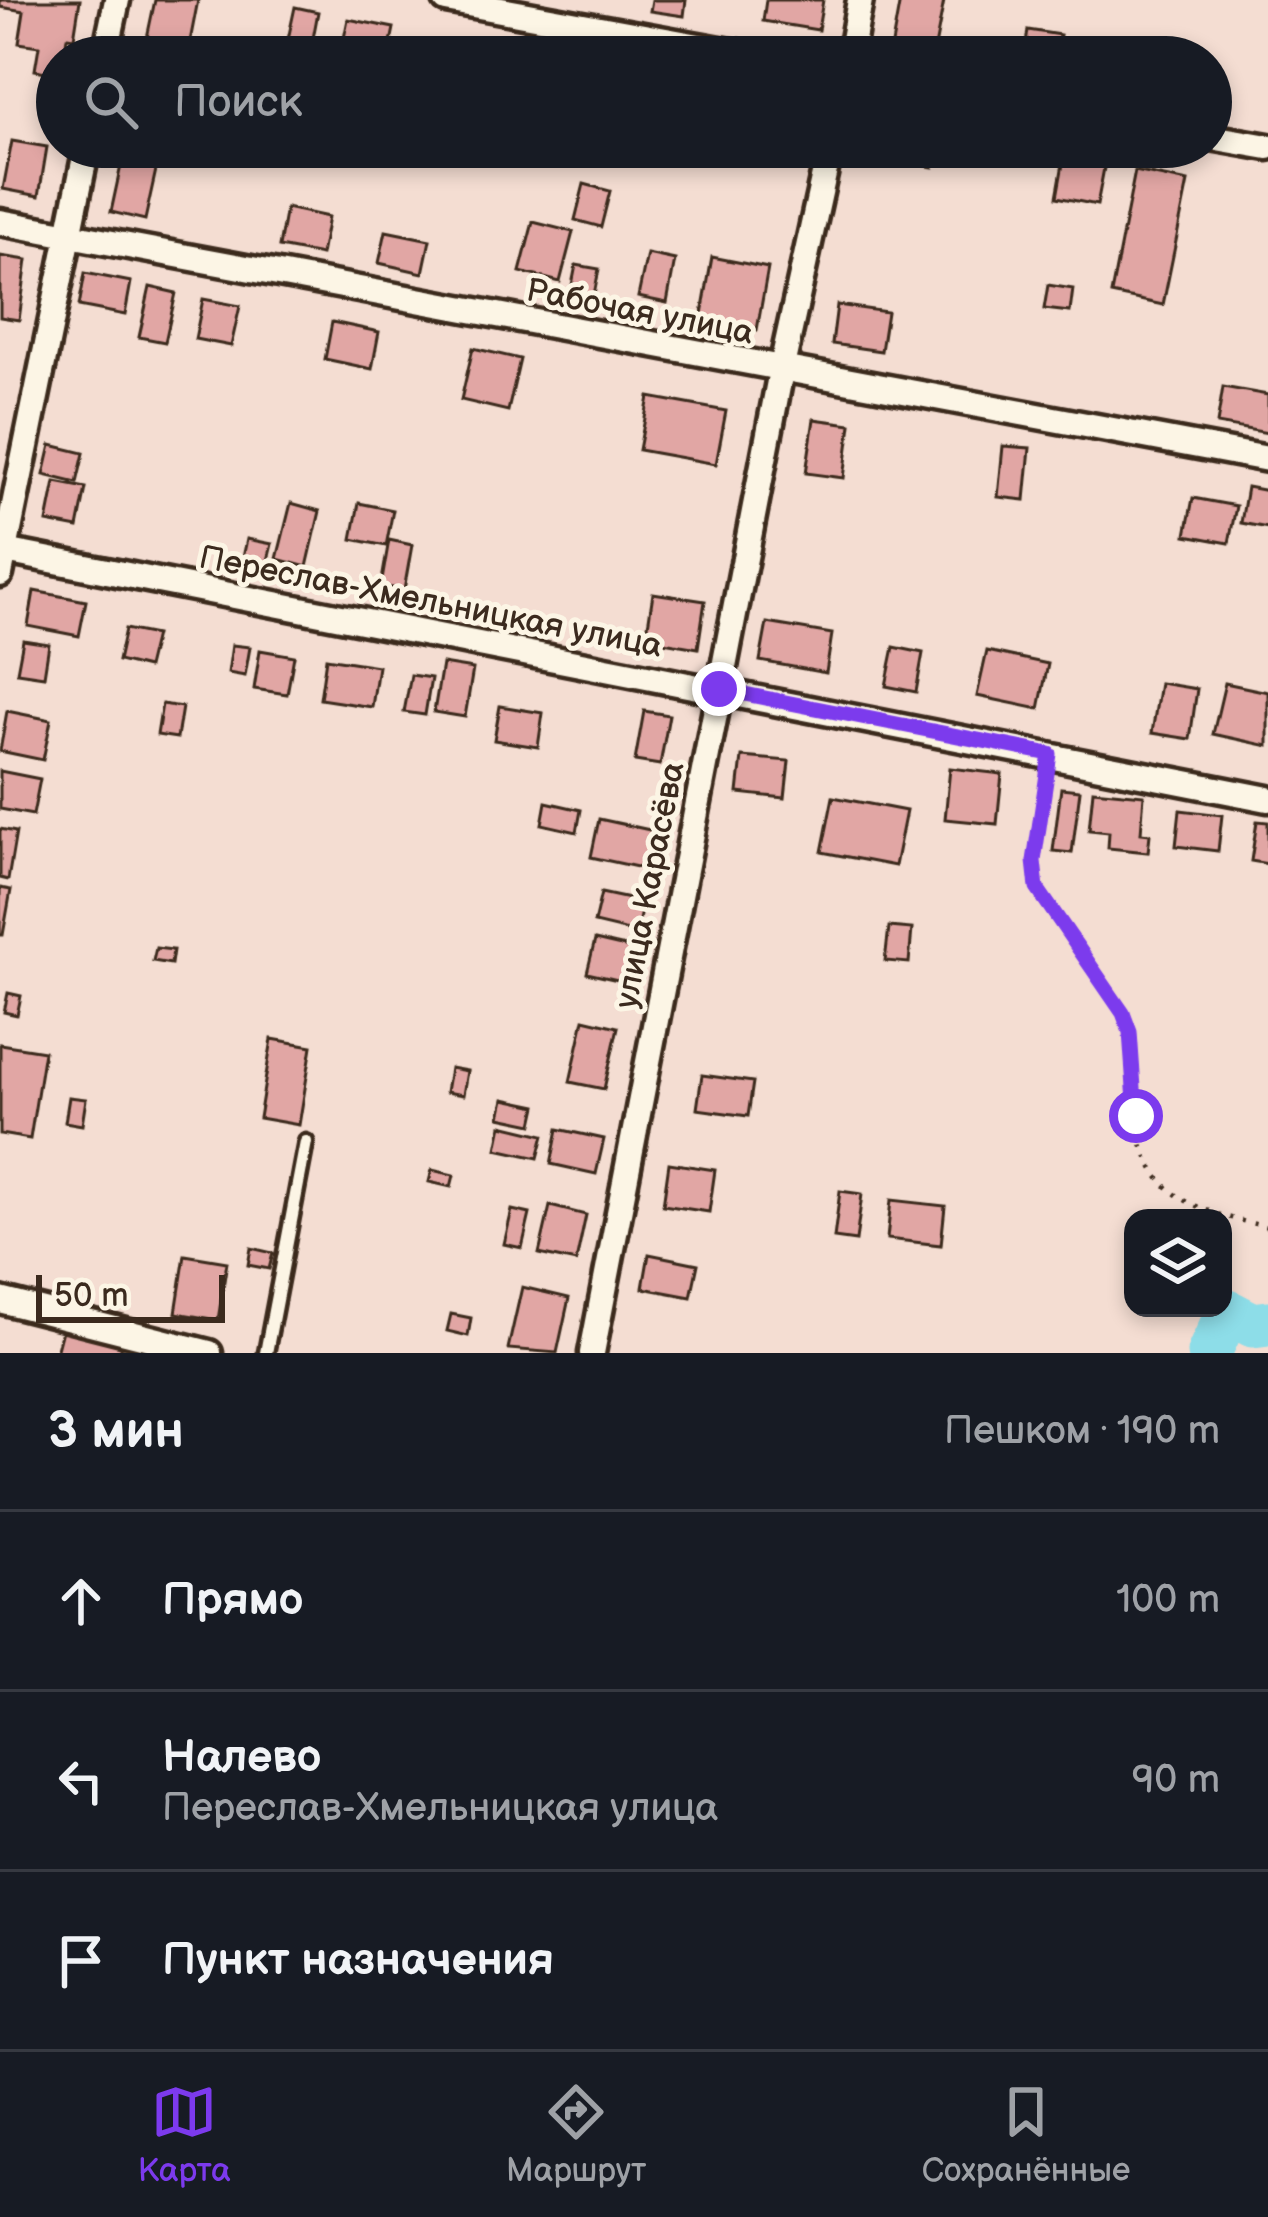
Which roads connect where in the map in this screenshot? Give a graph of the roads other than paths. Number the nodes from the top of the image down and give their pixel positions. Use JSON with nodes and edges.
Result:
{"nodes":[{"id":1,"x":117,"y":0,"type":"edge"},
{"id":2,"x":446,"y":0,"type":"edge"},
{"id":3,"x":860,"y":0,"type":"edge"},
{"id":4,"x":109,"y":36,"type":"edge"},
{"id":5,"x":643,"y":36,"type":"edge"},
{"id":6,"x":854,"y":36,"type":"edge"},
{"id":7,"x":1232,"y":141,"type":"edge"},
{"id":8,"x":1268,"y":147,"type":"edge"},
{"id":9,"x":83,"y":168,"type":"edge"},
{"id":10,"x":825,"y":168,"type":"edge"},
{"id":11,"x":0,"y":222,"type":"edge"},
{"id":12,"x":70,"y":235,"type":"junction"},
{"id":13,"x":781,"y":371,"type":"junction"},
{"id":14,"x":1268,"y":459,"type":"edge"},
{"id":15,"x":2,"y":558,"type":"edge"},
{"id":16,"x":719,"y":689,"type":"junction"},
{"id":17,"x":1268,"y":799,"type":"edge"},
{"id":18,"x":306,"y":1142,"type":"dead end"},
{"id":19,"x":0,"y":1300,"type":"edge"},
{"id":20,"x":209,"y":1353,"type":"edge"},
{"id":21,"x":266,"y":1353,"type":"edge"},
{"id":22,"x":592,"y":1353,"type":"edge"}],
"edges":[{"from":1,"to":4,"type":"street"},
{"from":2,"to":5,"type":"street"},
{"from":3,"to":6,"type":"street"},
{"from":7,"to":8,"type":"street"},
{"from":9,"to":12,"type":"street"},
{"from":10,"to":13,"type":"street","name":"улица Карасёва"},
{"from":11,"to":12,"type":"street","name":"Рабочая улица"},
{"from":12,"to":13,"type":"street","name":"Рабочая улица"},
{"from":12,"to":15,"type":"street"},
{"from":13,"to":14,"type":"street","name":"Рабочая улица"},
{"from":13,"to":16,"type":"street","name":"улица Карасёва"},
{"from":15,"to":16,"type":"street","name":"Переслав-Хмельницкая улица"},
{"from":16,"to":17,"type":"street","name":"Переслав-Хмельницкая улица"},
{"from":16,"to":22,"type":"street","name":"улица Карасёва"},
{"from":18,"to":21,"type":"lane"},
{"from":19,"to":20,"type":"street"}]}
